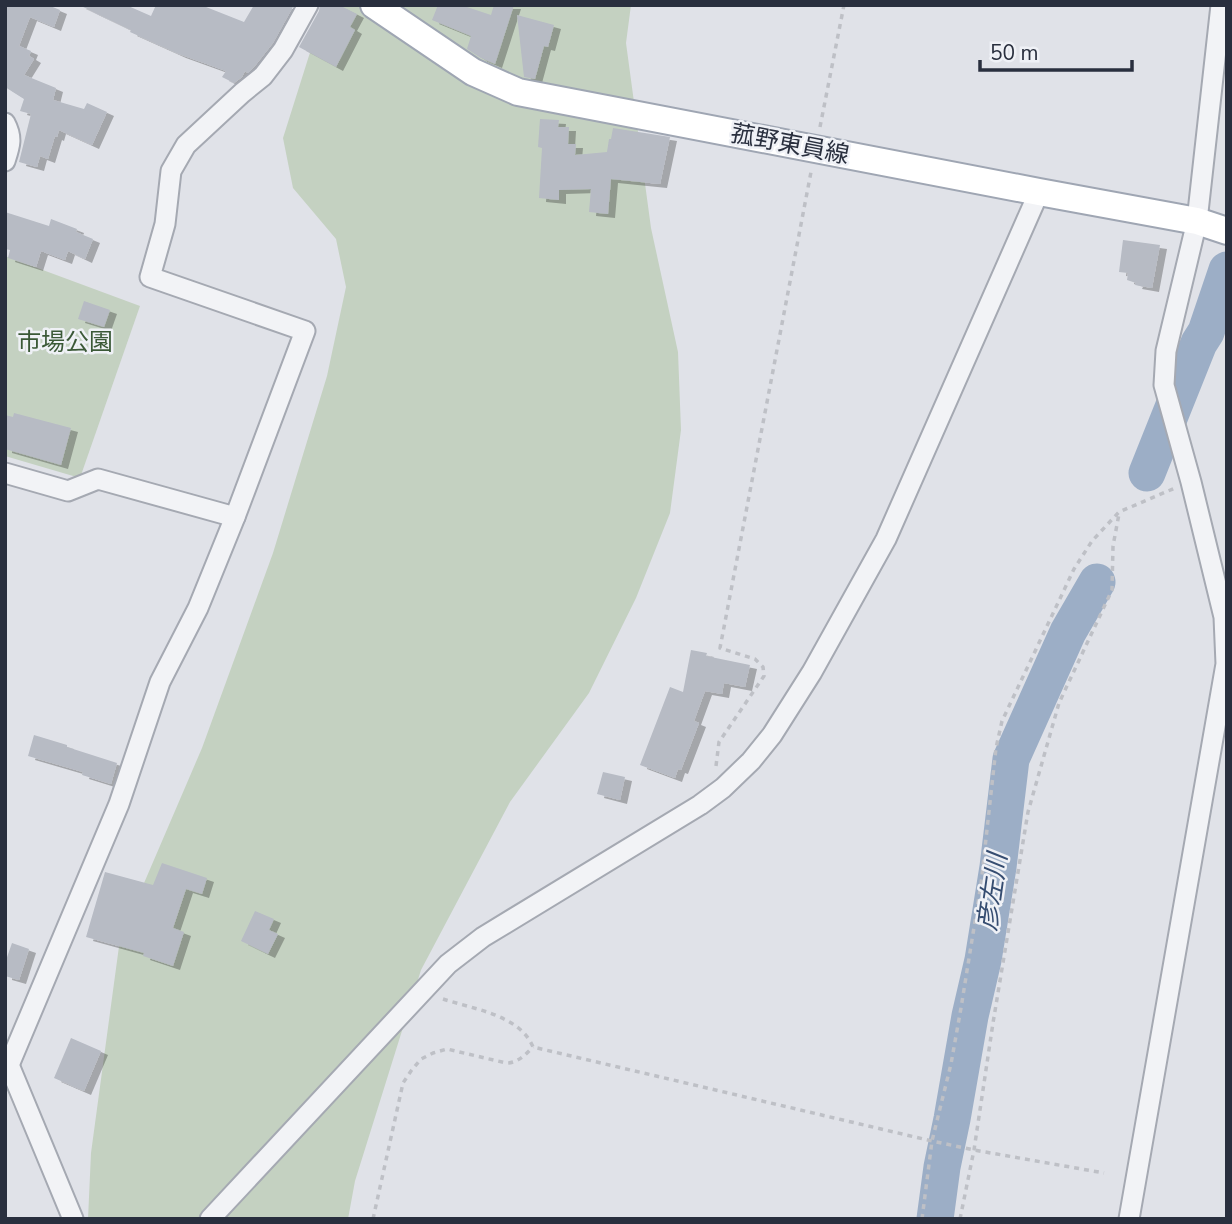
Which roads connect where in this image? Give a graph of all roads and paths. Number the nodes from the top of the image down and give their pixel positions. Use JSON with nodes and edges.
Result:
{"nodes":[{"id":1,"x":309,"y":5,"type":"edge"},
{"id":2,"x":374,"y":5,"type":"edge"},
{"id":3,"x":844,"y":5,"type":"edge"},
{"id":4,"x":1221,"y":5,"type":"edge"},
{"id":5,"x":5,"y":123,"type":"edge"},
{"id":6,"x":815,"y":148,"type":"junction"},
{"id":7,"x":5,"y":160,"type":"edge"},
{"id":8,"x":1039,"y":192,"type":"junction"},
{"id":9,"x":1198,"y":220,"type":"junction"},
{"id":10,"x":1227,"y":231,"type":"edge"},
{"id":11,"x":5,"y":473,"type":"edge"},
{"id":12,"x":1191,"y":482,"type":"junction"},
{"id":13,"x":1119,"y":512,"type":"junction"},
{"id":14,"x":235,"y":517,"type":"junction"},
{"id":15,"x":723,"y":788,"type":"junction"},
{"id":16,"x":421,"y":991,"type":"junction"},
{"id":17,"x":533,"y":1047,"type":"junction"},
{"id":18,"x":7,"y":1062,"type":"edge"},
{"id":19,"x":932,"y":1141,"type":"junction"},
{"id":20,"x":974,"y":1150,"type":"junction"},
{"id":21,"x":1104,"y":1173,"type":"dead end"},
{"id":22,"x":73,"y":1219,"type":"edge"},
{"id":23,"x":210,"y":1219,"type":"edge"},
{"id":24,"x":373,"y":1219,"type":"edge"},
{"id":25,"x":922,"y":1219,"type":"edge"},
{"id":26,"x":960,"y":1219,"type":"edge"},
{"id":27,"x":1129,"y":1219,"type":"edge"}],
"edges":[{"from":1,"to":14,"type":"street"},
{"from":2,"to":6,"type":"main road","name":"菰野東員線"},
{"from":3,"to":6,"type":"path"},
{"from":4,"to":9,"type":"street"},
{"from":5,"to":7,"type":"street"},
{"from":6,"to":8,"type":"main road","name":"菰野東員線"},
{"from":6,"to":15,"type":"path"},
{"from":8,"to":9,"type":"main road","name":"菰野東員線"},
{"from":8,"to":15,"type":"street"},
{"from":9,"to":10,"type":"main road","name":"菰野東員線"},
{"from":9,"to":12,"type":"street"},
{"from":11,"to":14,"type":"street"},
{"from":12,"to":13,"type":"path"},
{"from":12,"to":27,"type":"street"},
{"from":13,"to":19,"type":"path"},
{"from":13,"to":20,"type":"path"},
{"from":14,"to":18,"type":"street"},
{"from":15,"to":16,"type":"street"},
{"from":16,"to":17,"type":"path"},
{"from":16,"to":23,"type":"street"},
{"from":17,"to":19,"type":"path"},
{"from":17,"to":24,"type":"path"},
{"from":18,"to":22,"type":"street"},
{"from":19,"to":20,"type":"path"},
{"from":19,"to":25,"type":"path"},
{"from":20,"to":21,"type":"path"},
{"from":20,"to":26,"type":"path"}]}
